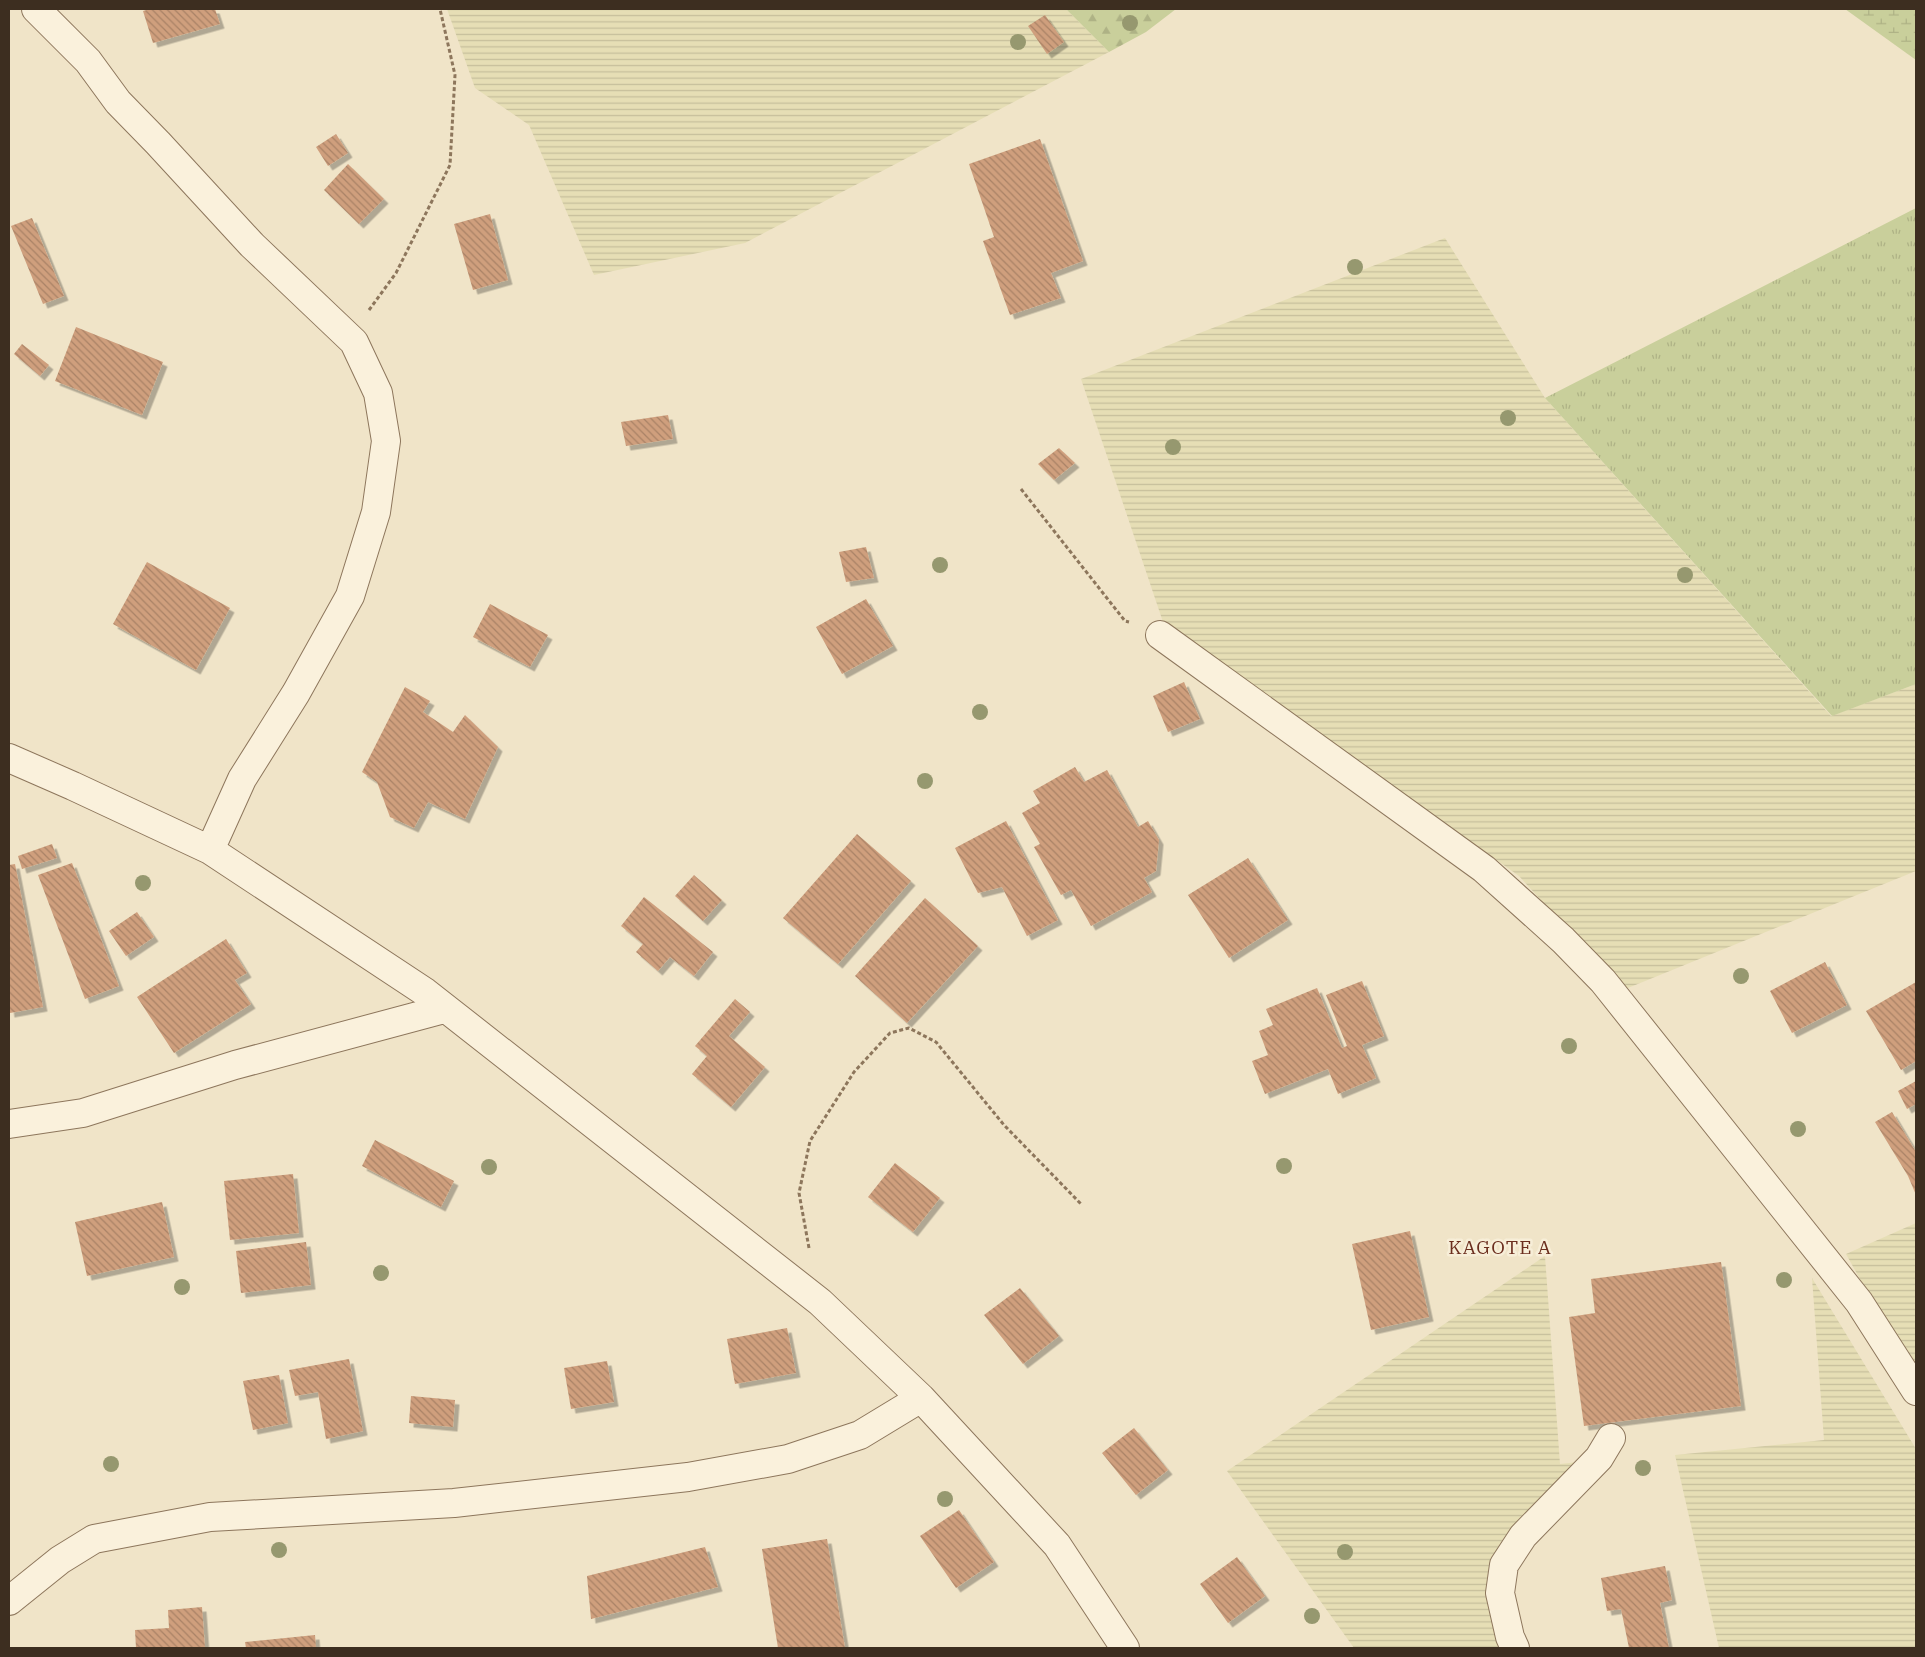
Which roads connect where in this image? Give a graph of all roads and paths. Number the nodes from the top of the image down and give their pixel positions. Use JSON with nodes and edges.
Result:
{"nodes":[{"id":1,"x":36,"y":9,"type":"edge"},
{"id":2,"x":440,"y":9,"type":"edge"},
{"id":3,"x":354,"y":342,"type":"junction"},
{"id":4,"x":1021,"y":490,"type":"dead end"},
{"id":5,"x":1160,"y":635,"type":"joint"},
{"id":6,"x":9,"y":758,"type":"edge"},
{"id":7,"x":210,"y":850,"type":"junction"},
{"id":8,"x":444,"y":1008,"type":"junction"},
{"id":9,"x":9,"y":1124,"type":"edge"},
{"id":10,"x":1081,"y":1204,"type":"dead end"},
{"id":11,"x":820,"y":1302,"type":"junction"},
{"id":12,"x":1916,"y":1392,"type":"edge"},
{"id":13,"x":921,"y":1398,"type":"junction"},
{"id":14,"x":1610,"y":1438,"type":"dead end"},
{"id":15,"x":9,"y":1601,"type":"edge"},
{"id":16,"x":1125,"y":1648,"type":"edge"},
{"id":17,"x":1515,"y":1648,"type":"edge"}],
"edges":[{"from":1,"to":3,"type":"street"},
{"from":2,"to":3,"type":"path"},
{"from":3,"to":7,"type":"street"},
{"from":4,"to":5,"type":"path"},
{"from":5,"to":12,"type":"street"},
{"from":6,"to":7,"type":"street"},
{"from":7,"to":8,"type":"street"},
{"from":8,"to":9,"type":"street"},
{"from":8,"to":11,"type":"street"},
{"from":10,"to":11,"type":"path"},
{"from":11,"to":13,"type":"street"},
{"from":13,"to":15,"type":"street"},
{"from":13,"to":16,"type":"street"},
{"from":14,"to":17,"type":"street"}]}
